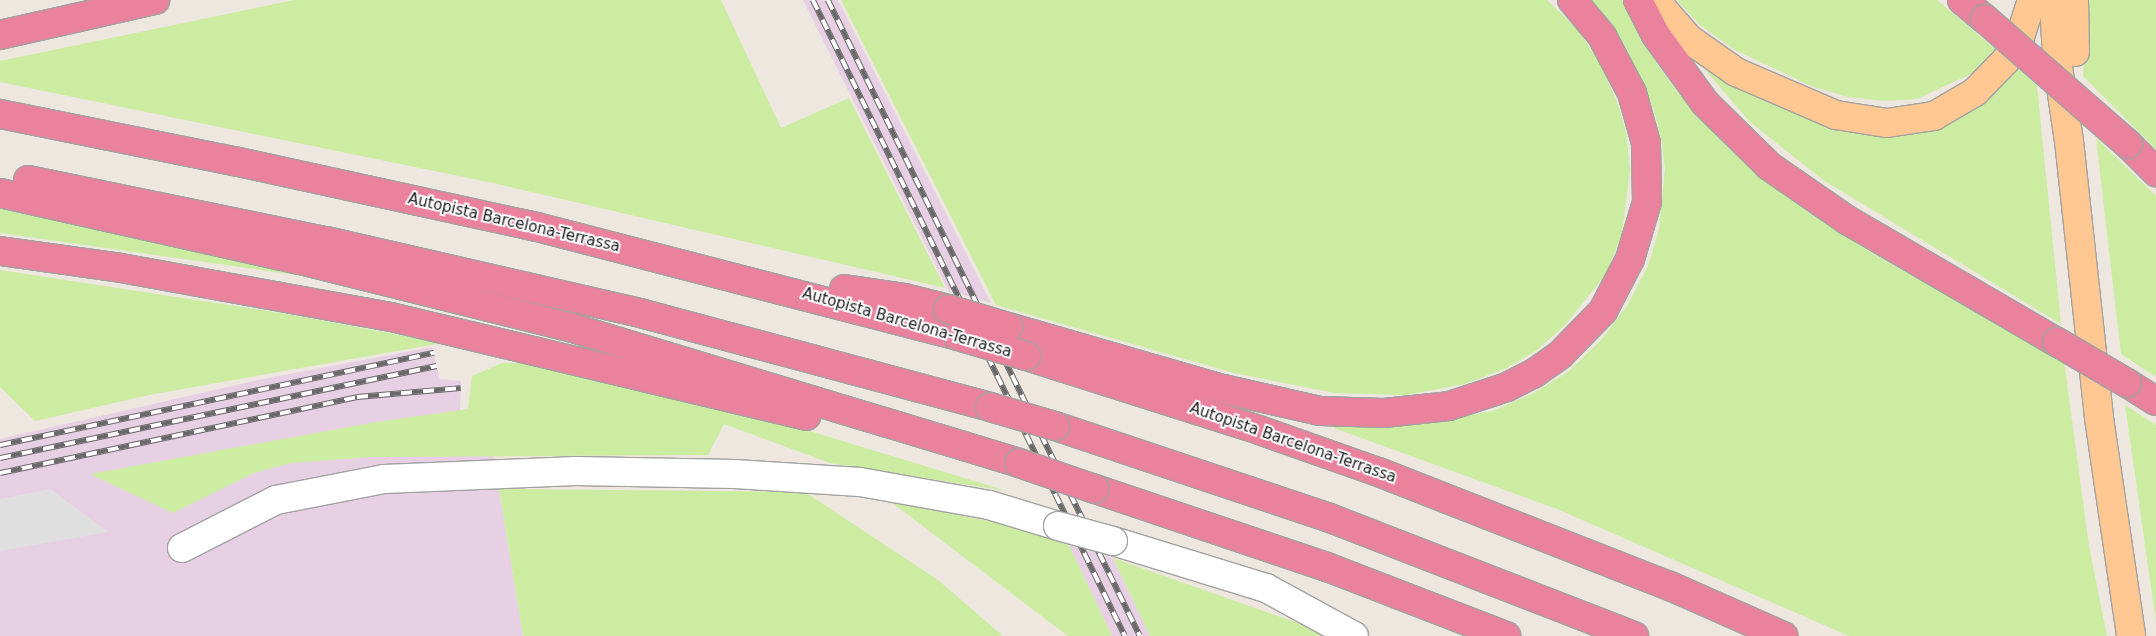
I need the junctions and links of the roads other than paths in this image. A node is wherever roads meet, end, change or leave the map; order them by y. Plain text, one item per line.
1 (155, 0) edge
2 (1572, 0) edge
3 (1638, 0) edge
4 (1655, 0) edge
5 (1962, 0) edge
6 (2032, 0) edge
7 (2054, 0) edge
8 (2075, 0) edge
9 (0, 35) edge
10 (0, 114) edge
11 (2070, 141) junction
12 (2156, 172) edge
13 (0, 175) edge
14 (0, 193) edge
15 (0, 251) edge
16 (689, 264) junction
17 (2156, 401) edge
18 (1021, 470) junction
19 (182, 548) dead end
20 (1345, 634) edge
21 (1506, 636) edge
22 (1634, 636) edge
23 (1783, 636) edge
24 (2131, 636) edge

1 - 9 highway
2 - 16 highway, bridge
3 - 17 highway, bridge
4 - 6 main road
5 - 12 highway, bridge
7 - 11 main road
8 - 11 main road
10 - 16 highway, Autopista Barcelona-Terrassa
11 - 24 main road
13 - 22 highway, bridge
14 - 18 highway
15 - 18 highway
16 - 23 highway, Autopista Barcelona-Terrassa, bridge
18 - 21 highway, bridge
19 - 20 street, bridge

